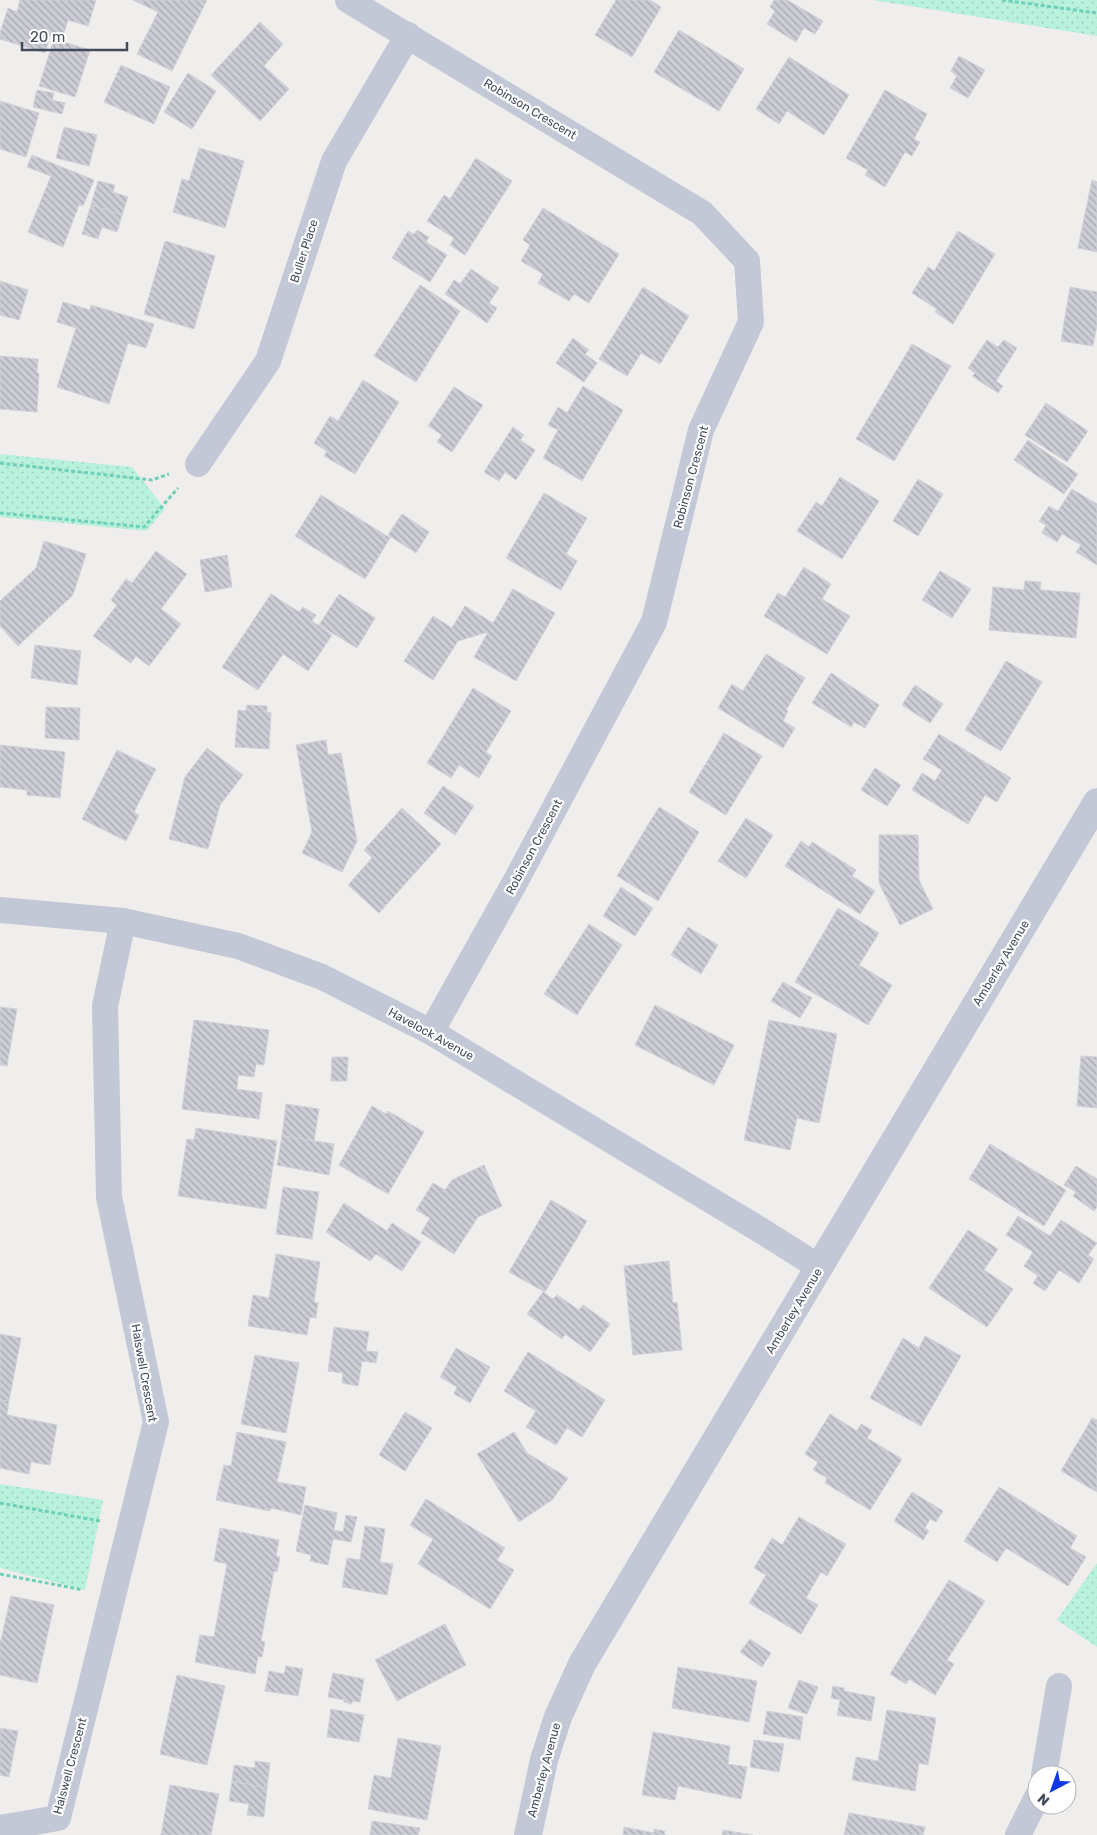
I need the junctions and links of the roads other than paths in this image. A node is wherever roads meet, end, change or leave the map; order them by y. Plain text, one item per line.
1 (348, 0) edge
2 (408, 35) junction
3 (198, 464) road end
4 (1097, 802) edge
5 (0, 910) edge
6 (122, 921) junction
7 (431, 1032) junction
8 (820, 1267) junction
9 (1059, 1686) dead end
10 (1046, 1765) edge
11 (1028, 1815) edge
12 (0, 1828) edge
13 (528, 1835) edge
14 (1018, 1835) edge

1 - 2 street, Robinson Crescent
2 - 3 street, Buller Place
2 - 7 street, Robinson Crescent
4 - 8 street, Amberley Avenue
5 - 6 street, Havelock Avenue
6 - 7 street, Havelock Avenue
6 - 12 street, Halswell Crescent
7 - 8 street, Havelock Avenue
8 - 13 street, Amberley Avenue
9 - 10 street
11 - 14 street

